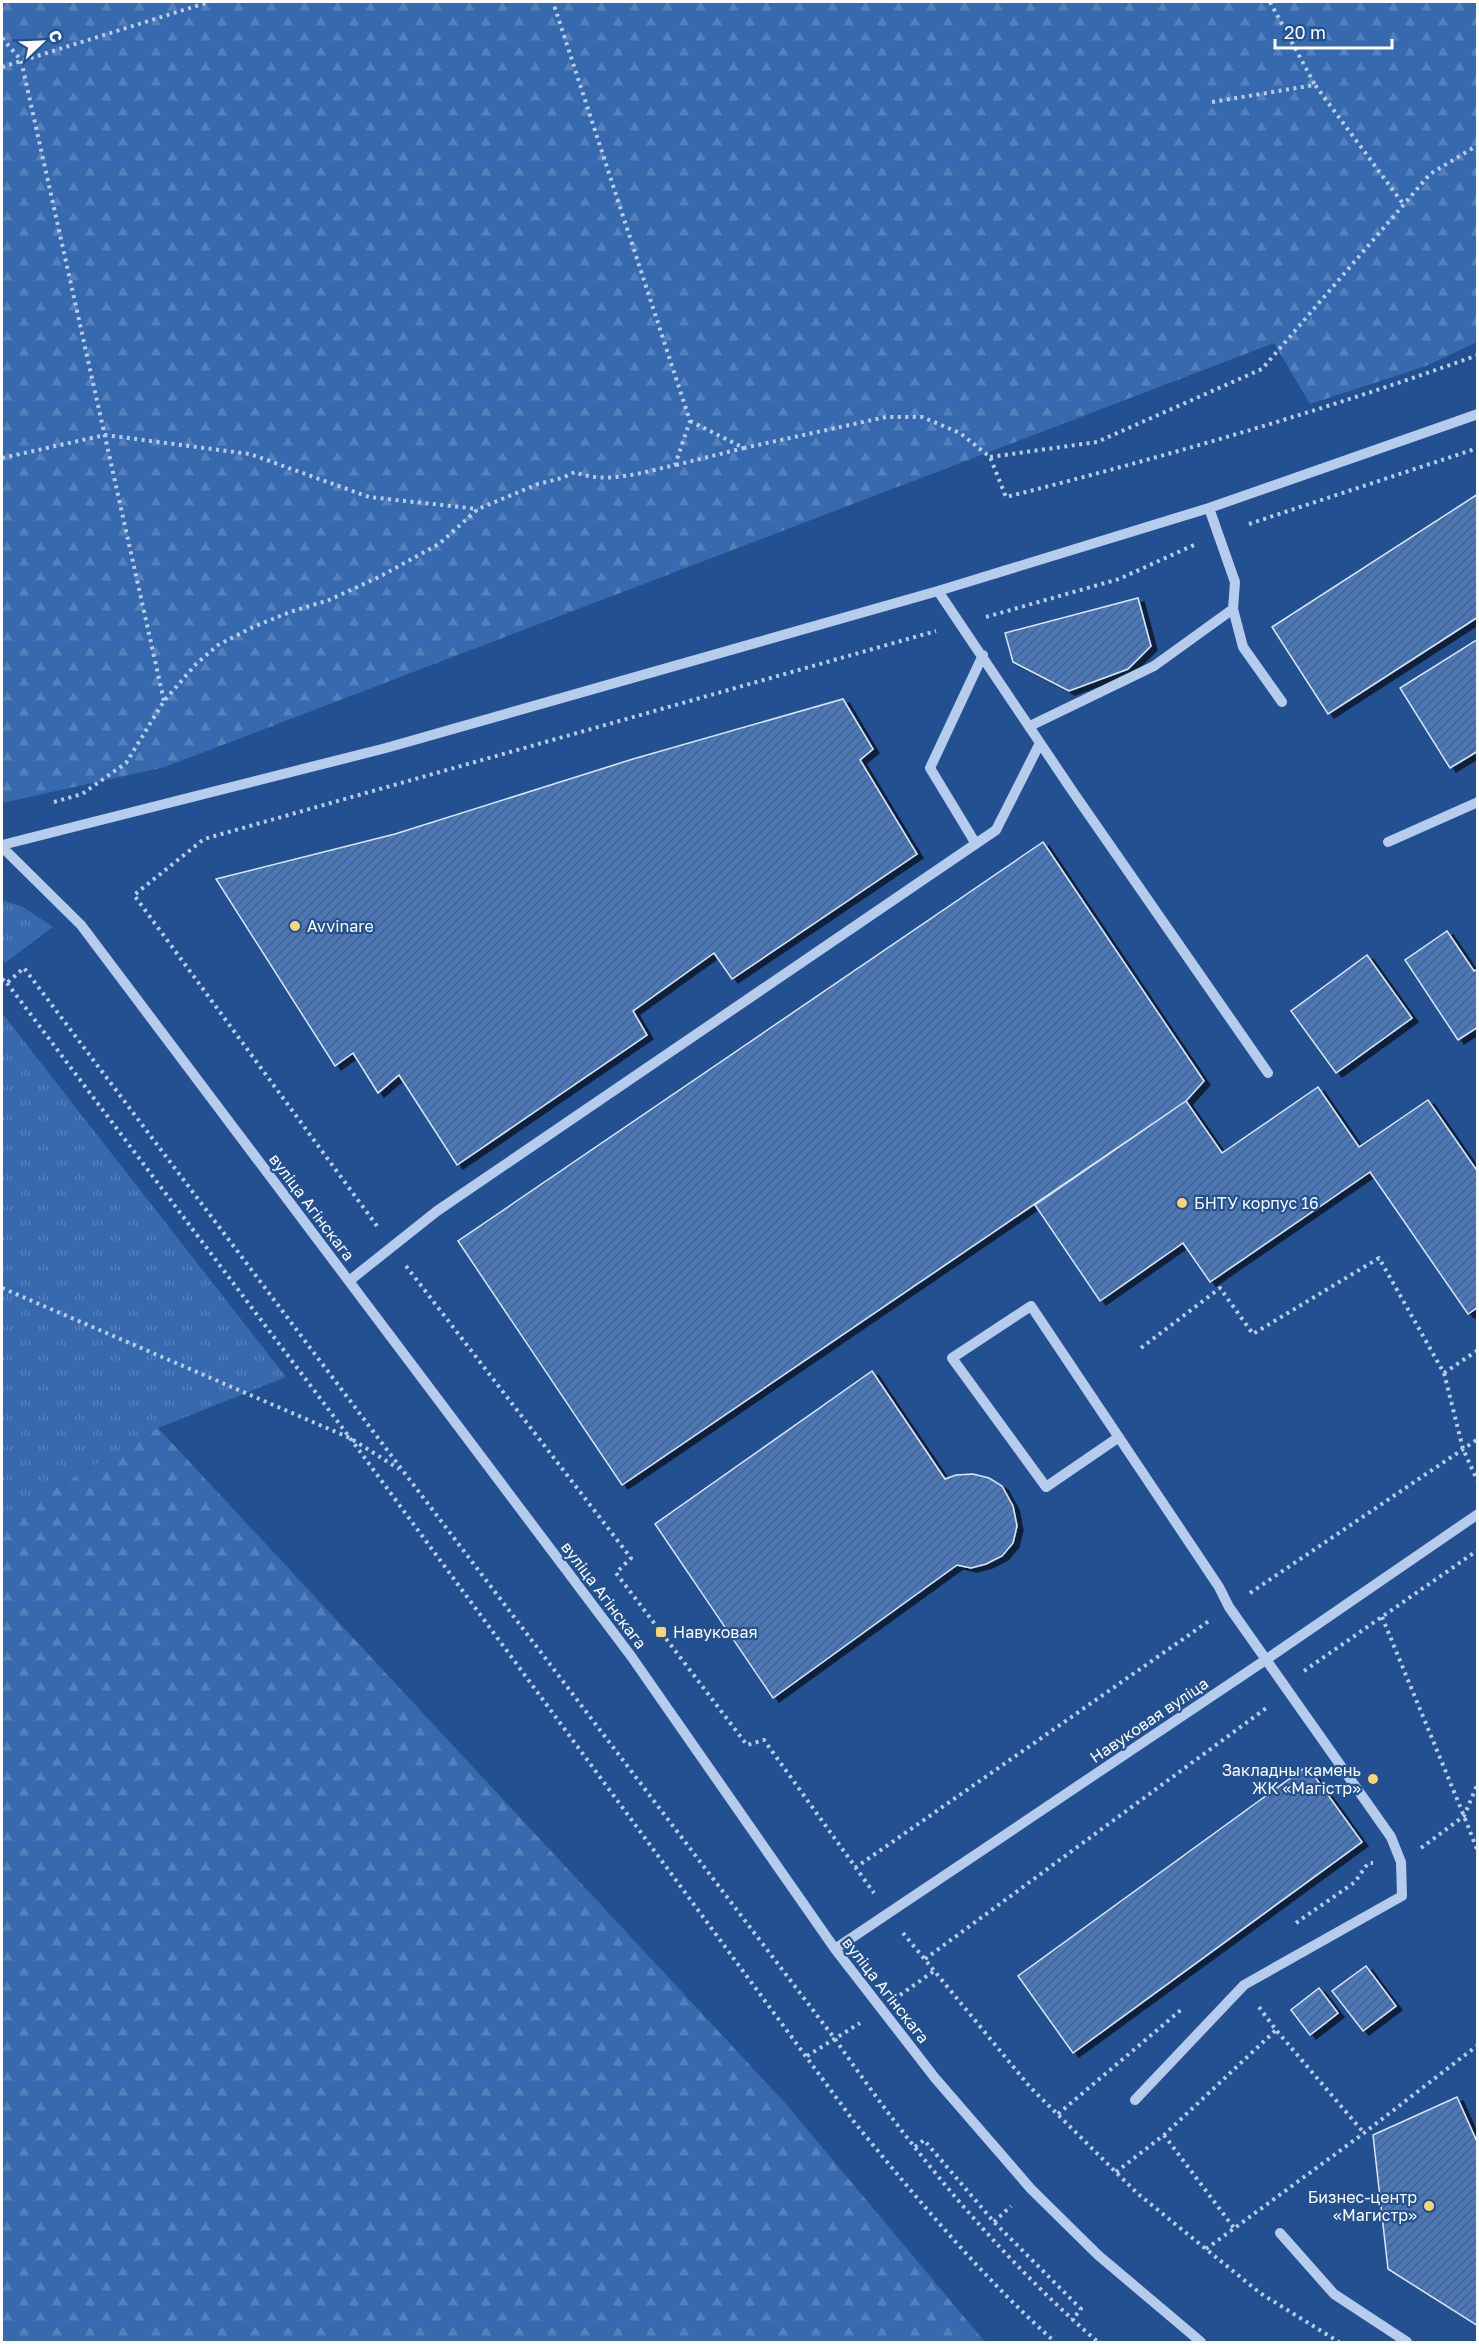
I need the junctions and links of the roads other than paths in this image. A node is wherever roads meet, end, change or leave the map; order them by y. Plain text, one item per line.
1 (1478, 414) edge
2 (1209, 508) junction
3 (938, 591) junction
4 (1233, 609) junction
5 (982, 655) junction
6 (1282, 702) dead end
7 (1030, 726) junction
8 (1040, 743) junction
9 (1478, 802) edge
10 (1388, 842) dead end
11 (976, 844) junction
12 (2, 846) edge
13 (1268, 1072) dead end
14 (349, 1281) junction
15 (1119, 1437) junction
16 (1478, 1514) edge
17 (1267, 1659) junction
18 (834, 1949) junction
19 (1134, 2100) dead end
20 (1280, 2233) dead end
21 (1201, 2343) edge
22 (1407, 2343) edge

1 - 2 street
2 - 3 street
2 - 4 street
3 - 5 street
3 - 12 street
4 - 6 street
4 - 7 street
5 - 7 street
5 - 11 street
7 - 8 street
8 - 11 street
8 - 13 street
9 - 10 street
11 - 14 street
12 - 14 street, вуліца Агінскага
14 - 18 street, вуліца Агінскага
15 - 15 street
15 - 17 street
16 - 17 street, Навуковая вуліца
17 - 18 street, Навуковая вуліца
17 - 19 street
18 - 21 street, вуліца Агінскага
20 - 22 street

